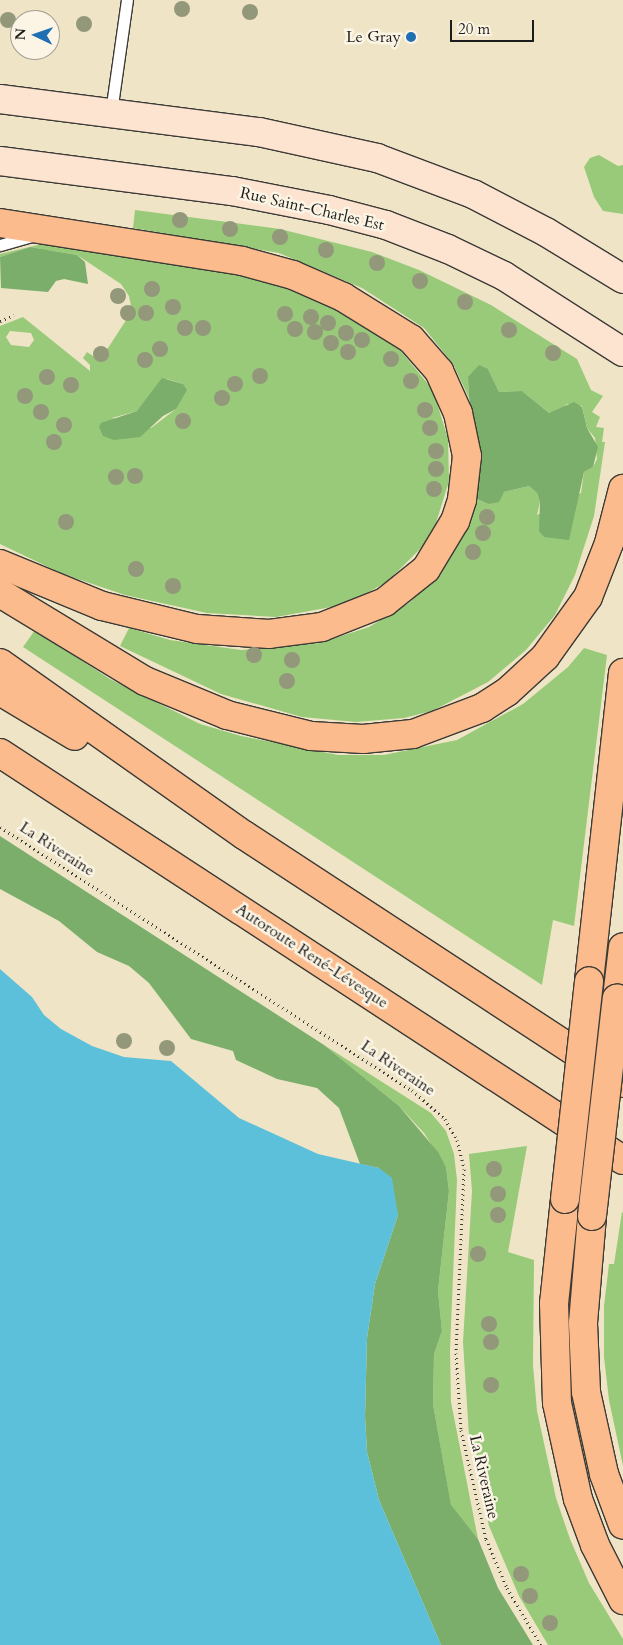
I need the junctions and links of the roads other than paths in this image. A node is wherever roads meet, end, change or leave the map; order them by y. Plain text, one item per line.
1 (127, 0) edge
2 (0, 99) edge
3 (111, 112) junction
4 (0, 162) edge
5 (0, 223) edge
6 (45, 231) junction
7 (0, 245) edge
8 (623, 279) edge
9 (623, 352) edge
10 (623, 490) edge
11 (0, 564) edge
12 (0, 592) edge
13 (0, 663) edge
14 (623, 674) edge
15 (0, 692) edge
16 (0, 753) edge
17 (244, 836) junction
18 (623, 947) edge
19 (623, 1083) edge
20 (623, 1160) edge
21 (623, 1525) edge
22 (623, 1600) edge

1 - 3 lane
2 - 3 street
3 - 8 street
4 - 9 street, Rue Saint-Charles Est
5 - 6 highway
6 - 7 lane
6 - 11 highway
10 - 12 highway
13 - 17 highway
14 - 22 highway, bridge
15 - 17 highway
16 - 20 highway, Autoroute René-Lévesque
17 - 19 highway
18 - 21 highway, bridge

